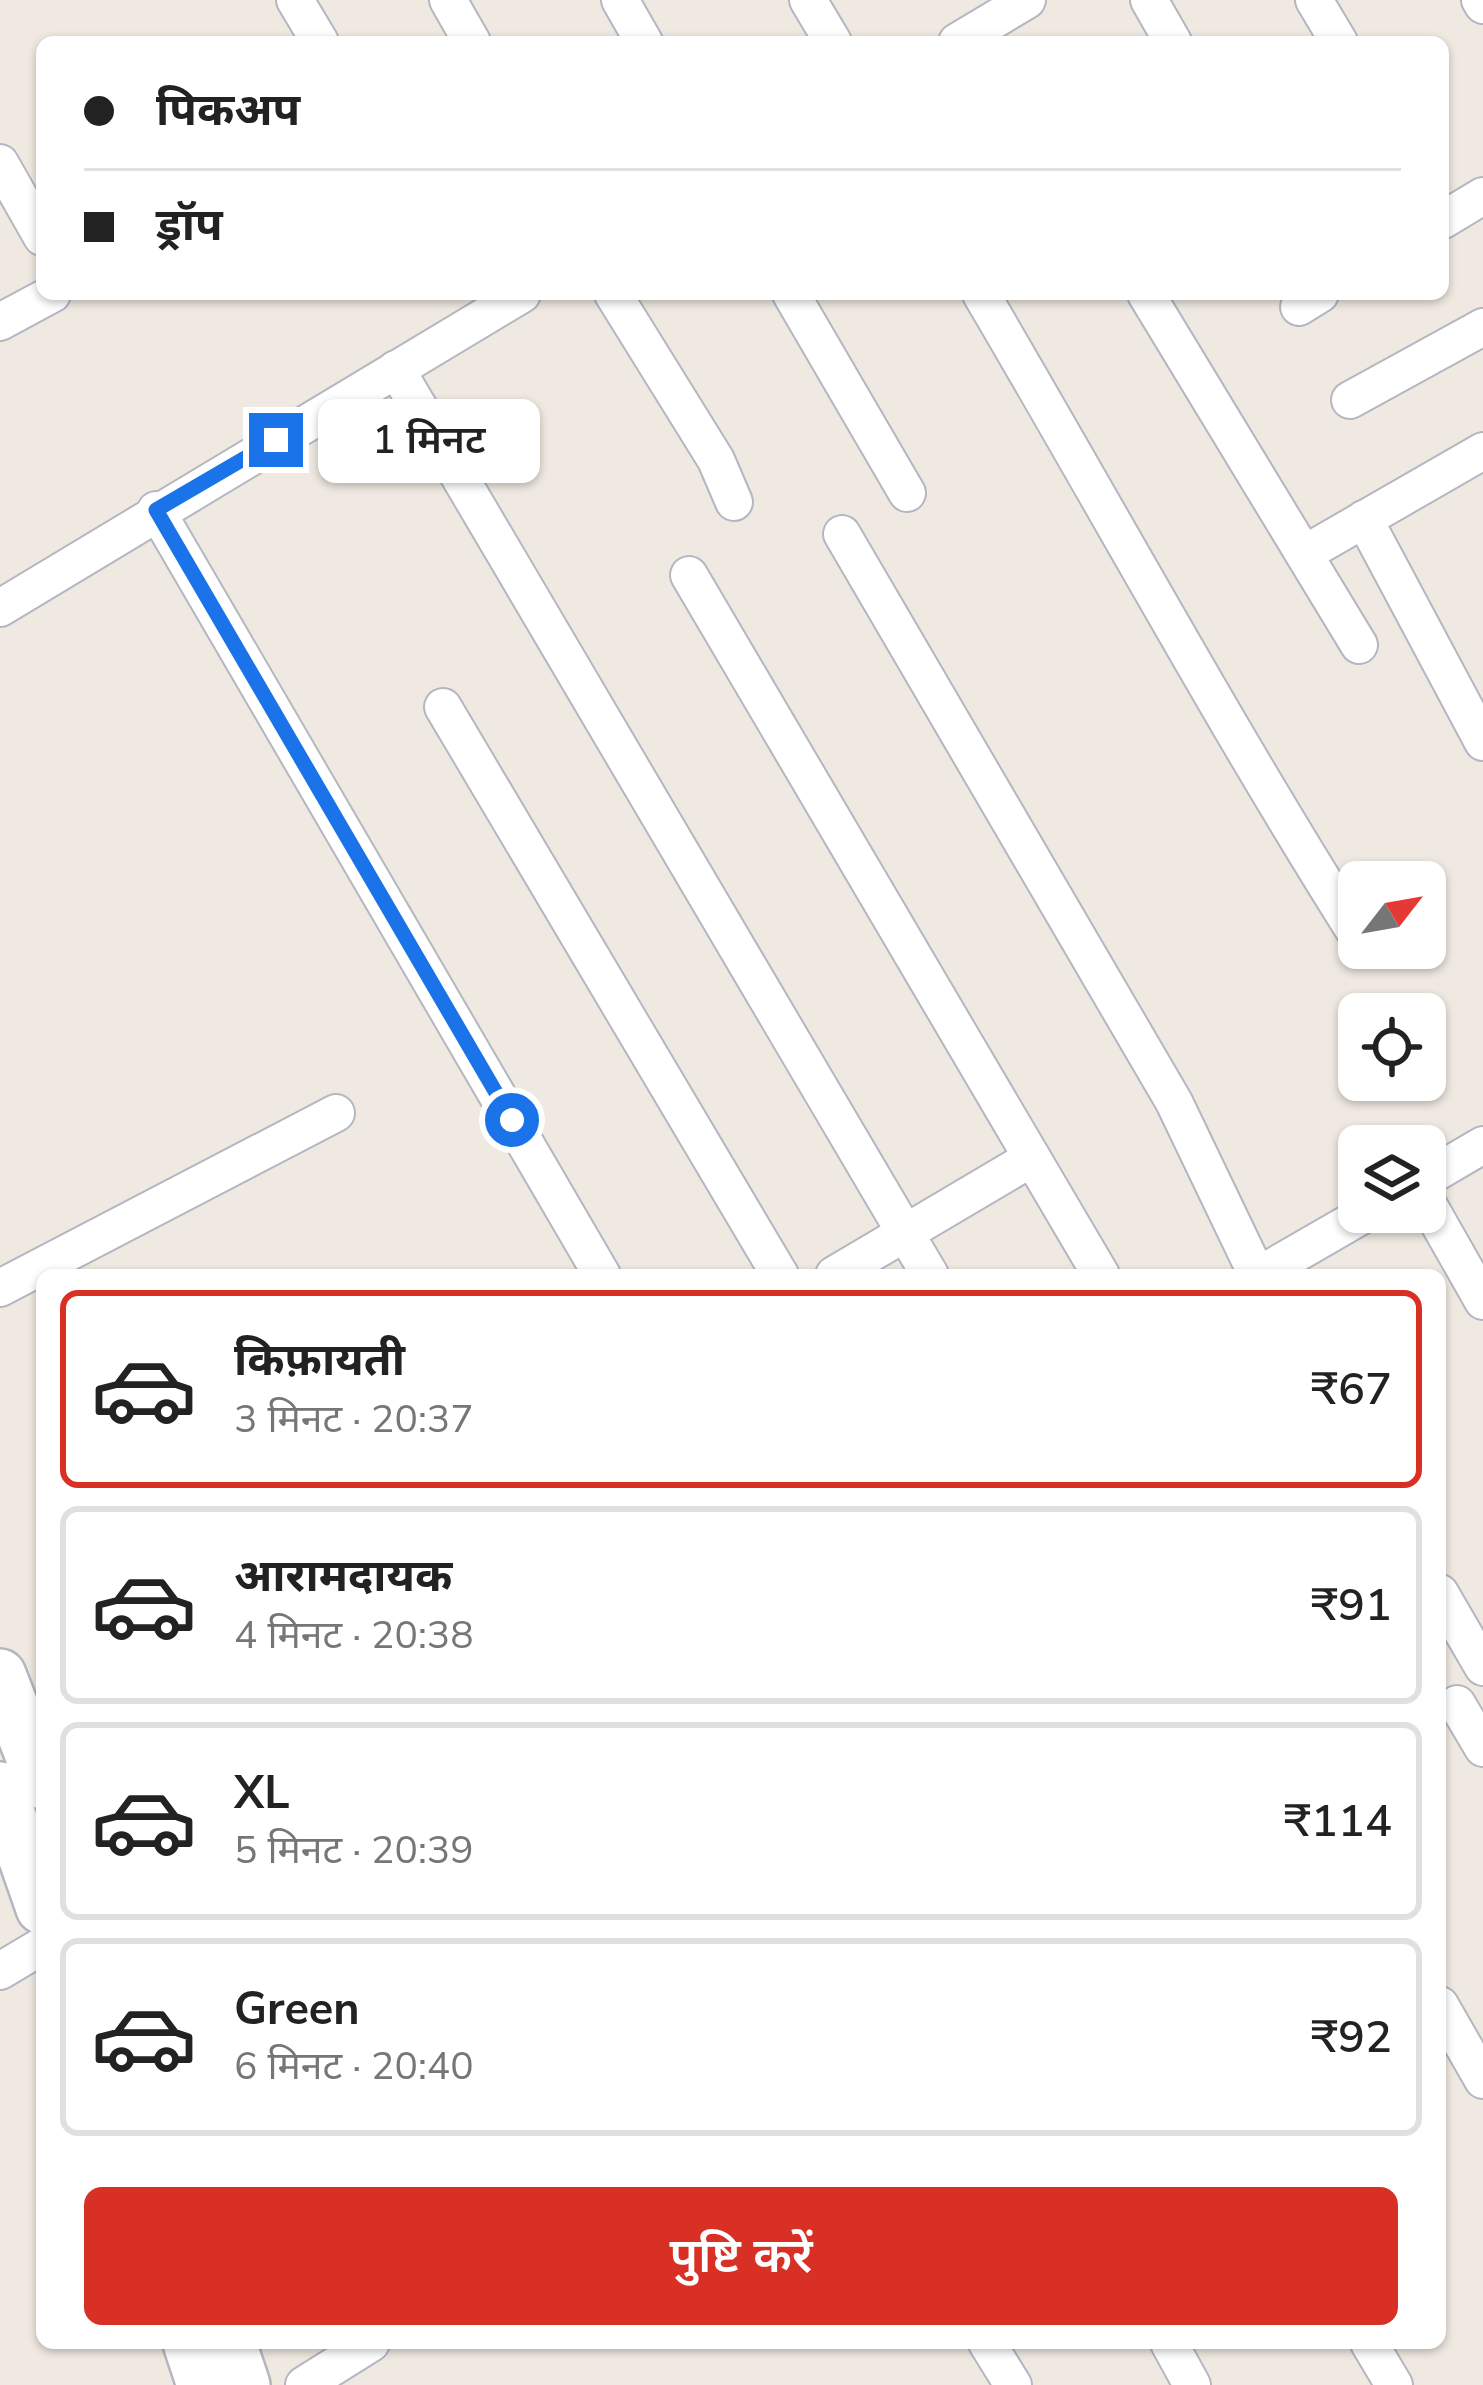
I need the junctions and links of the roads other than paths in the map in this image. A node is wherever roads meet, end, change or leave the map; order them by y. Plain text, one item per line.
1 (295, 0) edge
2 (448, 0) edge
3 (620, 0) edge
4 (808, 0) edge
5 (1027, 0) edge
6 (1149, 0) edge
7 (1314, 0) edge
8 (316, 36) edge
9 (469, 36) edge
10 (641, 36) edge
11 (829, 36) edge
12 (979, 36) edge
13 (1170, 36) edge
14 (1335, 36) edge
15 (0, 163) edge
16 (1483, 196) edge
17 (1449, 216) edge
18 (36, 226) edge
19 (41, 300) edge
20 (617, 300) edge
21 (794, 300) edge
22 (985, 300) edge
23 (1150, 300) edge
24 (476, 306) edge
25 (0, 322) edge
26 (1483, 327) edge
27 (396, 369) junction
28 (1350, 400) dead end
29 (1483, 451) edge
30 (907, 493) dead end
31 (734, 502) dead end
32 (156, 510) junction
33 (1364, 519) junction
34 (842, 535) dead end
35 (1304, 554) junction
36 (689, 575) dead end
37 (0, 608) edge
38 (1359, 645) dead end
39 (443, 707) dead end
40 (1483, 742) edge
41 (1338, 905) edge
42 (336, 1112) dead end
43 (1483, 1145) edge
44 (1032, 1158) junction
45 (1446, 1167) edge
46 (1338, 1229) edge
47 (906, 1233) junction
48 (1444, 1233) edge
49 (36, 1269) edge
50 (36, 1269) edge
51 (599, 1269) edge
52 (776, 1269) edge
53 (844, 1269) edge
54 (927, 1269) edge
55 (1097, 1269) edge
56 (1255, 1269) edge
57 (1268, 1269) edge
58 (0, 1288) edge
59 (1483, 1301) edge
60 (1446, 1603) edge
61 (1483, 1667) edge
62 (0, 1675) edge
63 (1460, 1702) edge
64 (1483, 1748) edge
65 (36, 1749) edge
66 (0, 1788) edge
67 (36, 1890) edge
68 (36, 1950) edge
69 (0, 1971) edge
70 (1446, 2015) edge
71 (1483, 2080) edge
72 (191, 2349) edge
73 (232, 2349) edge
74 (361, 2349) edge
75 (991, 2349) edge
76 (1172, 2349) edge
77 (1373, 2349) edge
78 (203, 2385) edge
79 (244, 2385) edge
80 (304, 2385) edge
81 (1013, 2385) edge
82 (1192, 2385) edge
83 (1394, 2385) edge

1 - 8 street
2 - 9 street
3 - 10 street
4 - 11 street
5 - 12 street
6 - 13 street
7 - 14 street
15 - 18 street
16 - 17 street
19 - 25 street
20 - 31 street
21 - 30 street
22 - 41 street
23 - 35 street
24 - 27 street
26 - 28 street
27 - 32 street
27 - 47 street
29 - 33 street
32 - 37 street
32 - 51 street
33 - 35 street
33 - 40 street
34 - 56 street
35 - 38 street
36 - 44 street
39 - 52 street
42 - 49 street
43 - 45 street
44 - 47 street
44 - 55 street
46 - 57 street
47 - 53 street
47 - 54 street
48 - 59 street
50 - 58 street
60 - 61 street
62 - 65 main road
63 - 64 street
66 - 67 main road
68 - 69 street
70 - 71 street
72 - 78 main road
73 - 79 main road
74 - 80 street
75 - 81 street
76 - 82 street
77 - 83 street

